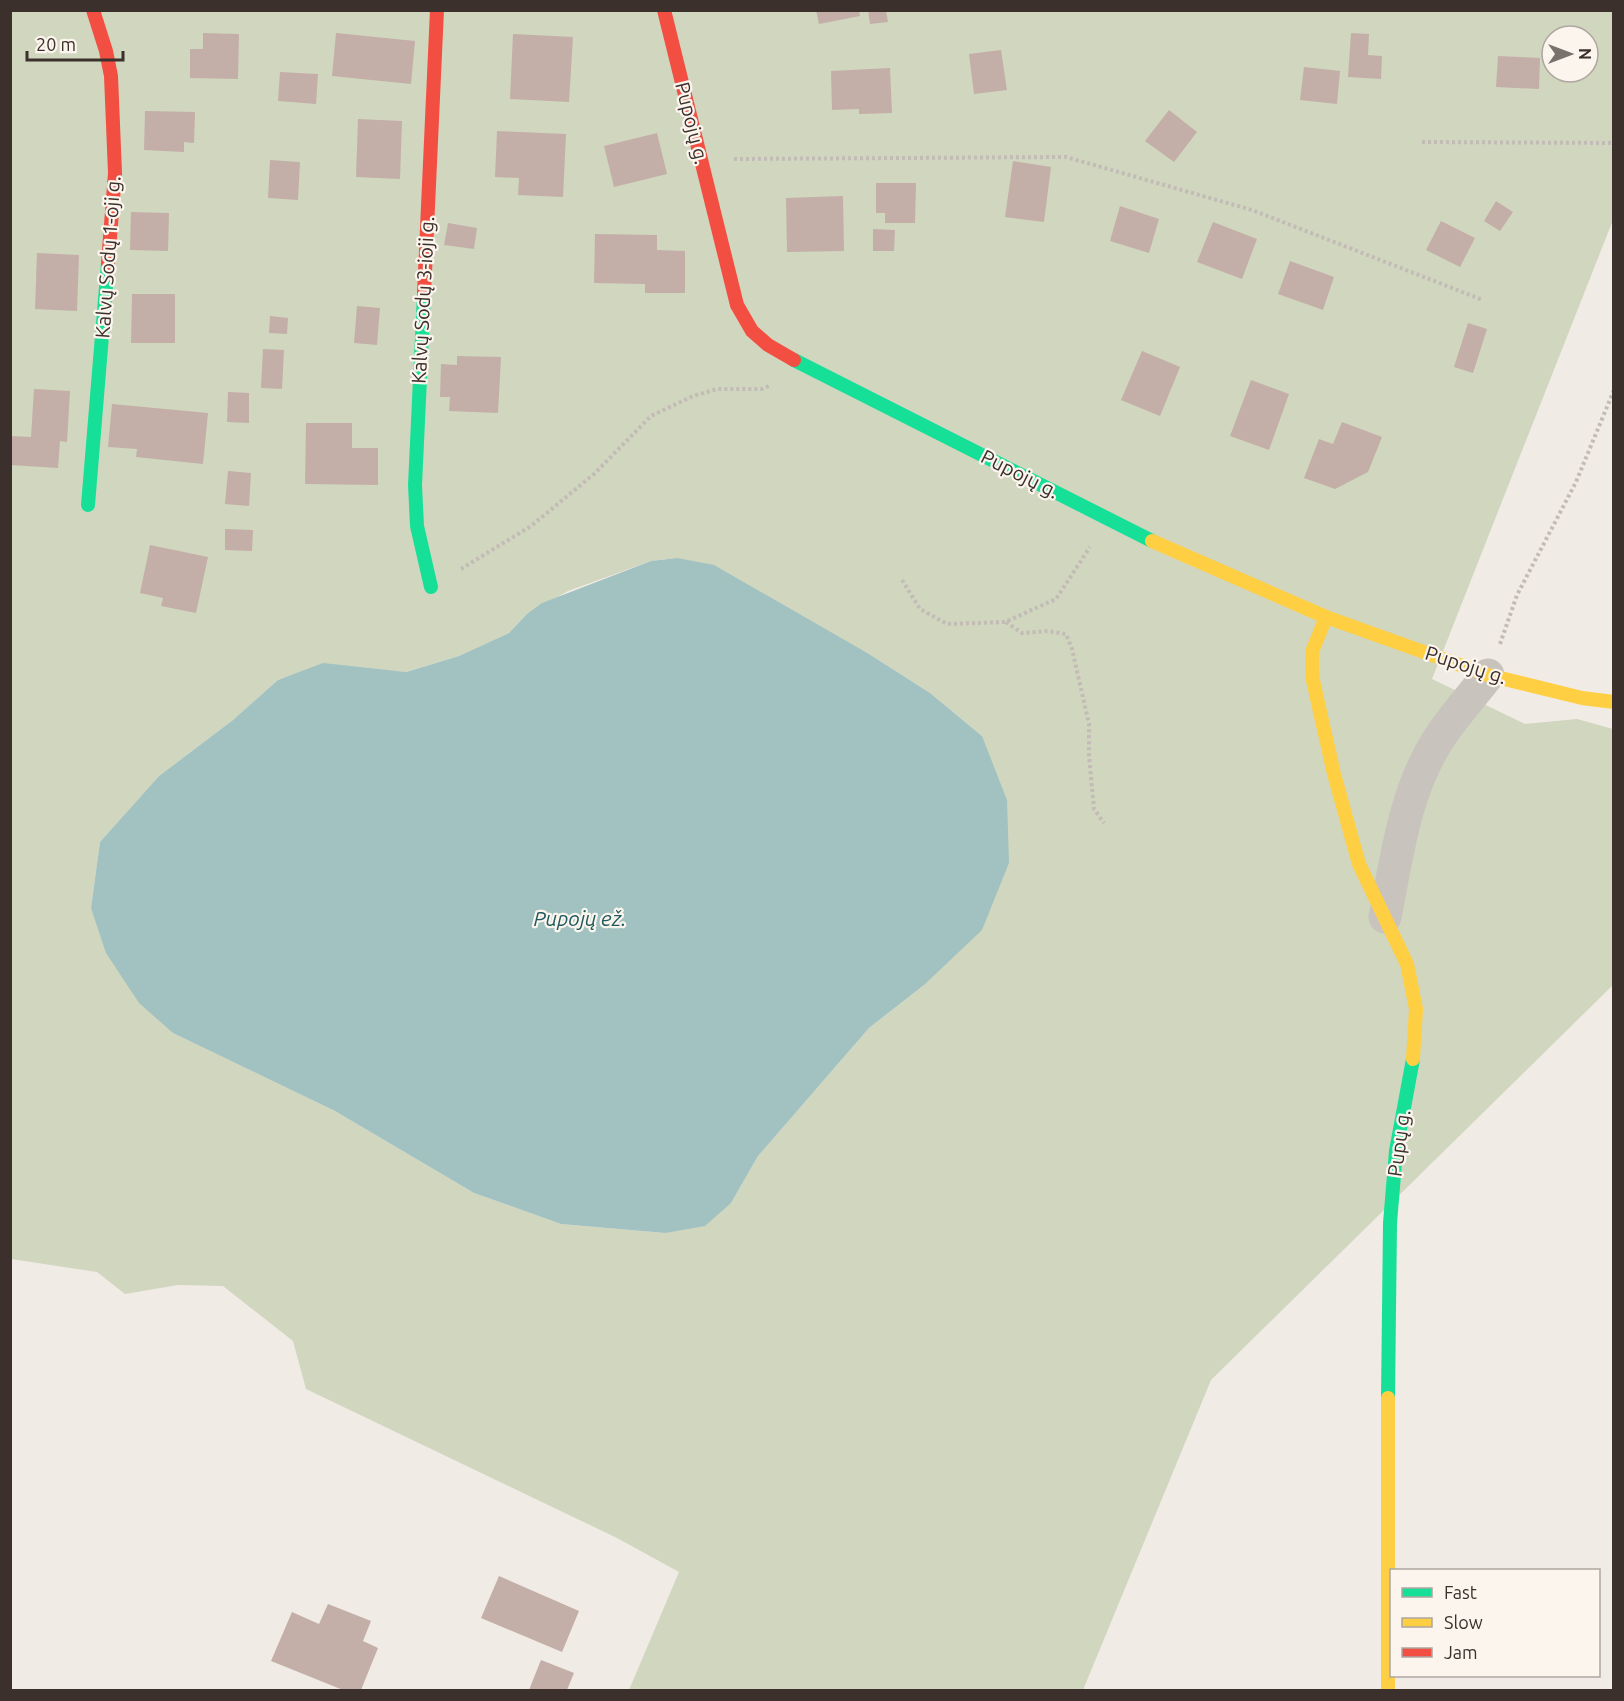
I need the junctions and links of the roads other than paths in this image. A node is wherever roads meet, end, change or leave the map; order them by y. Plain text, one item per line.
1 (93, 10) edge
2 (437, 10) edge
3 (664, 10) edge
4 (88, 506) dead end
5 (431, 587) road end
6 (1326, 617) junction
7 (1488, 675) junction
8 (1614, 702) edge
9 (1385, 916) junction
10 (1388, 1690) edge

1 - 4 street, Kalvų Sodų 1-oji g.
2 - 5 street, Kalvų Sodų 3-ioji g.
3 - 6 street, Pupojų g.
6 - 7 street, Pupojų g.
6 - 9 street, Pupų g.
7 - 8 street, Pupojų g.
7 - 9 street
9 - 10 street, Pupų g.

